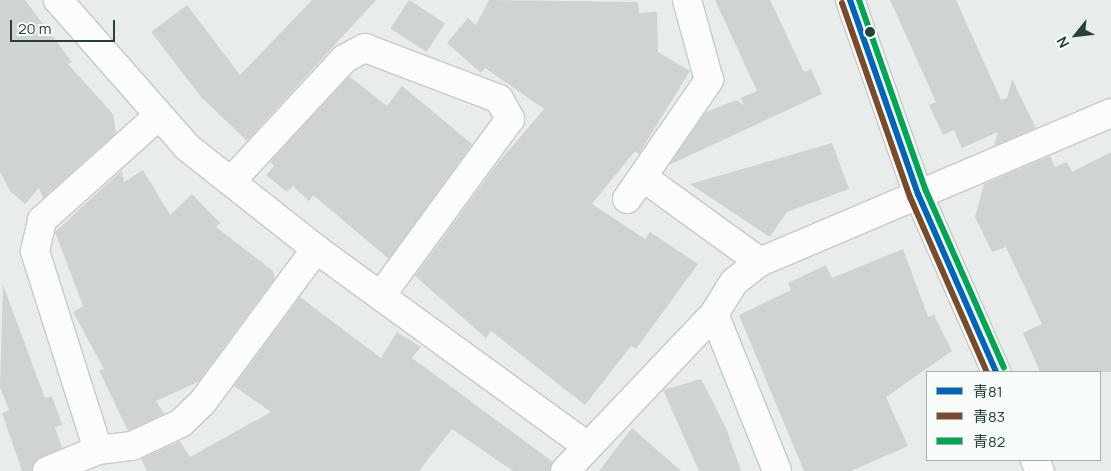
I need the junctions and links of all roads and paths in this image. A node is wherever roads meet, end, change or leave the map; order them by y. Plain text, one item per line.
1 (58, 0) edge
2 (687, 0) edge
3 (850, 0) edge
4 (1111, 112) edge
5 (157, 117) junction
6 (644, 178) junction
7 (232, 179) junction
8 (918, 194) junction
9 (627, 199) dead end
10 (316, 249) junction
11 (760, 262) junction
12 (382, 294) junction
13 (714, 314) junction
14 (996, 371) edge
15 (586, 445) junction
16 (98, 450) junction
17 (47, 471) edge
18 (565, 471) edge
19 (777, 471) edge

1 - 5 street
2 - 6 street
3 - 8 street
4 - 8 street
5 - 7 street
5 - 16 street
6 - 9 street
6 - 11 street
7 - 10 street
7 - 12 street
8 - 11 street
8 - 14 street
10 - 12 street
10 - 16 street
11 - 13 street
12 - 15 street
13 - 15 street
13 - 19 street
15 - 18 street
16 - 17 street

